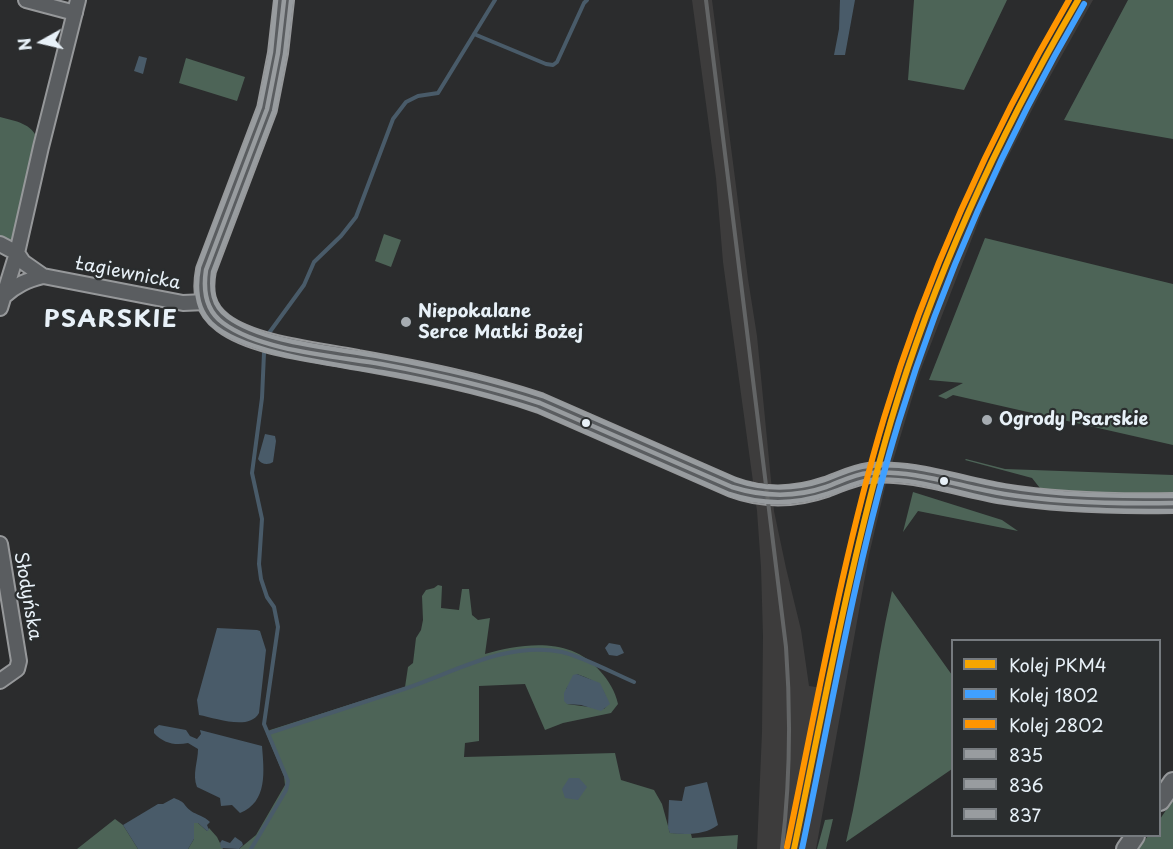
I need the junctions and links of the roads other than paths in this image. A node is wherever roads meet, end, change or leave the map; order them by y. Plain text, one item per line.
1 (26, 0) edge
2 (284, 0) edge
3 (77, 6) edge
4 (0, 244) edge
5 (17, 253) junction
6 (43, 276) junction
7 (2, 302) edge
8 (206, 302) junction
9 (1173, 503) edge
10 (0, 544) edge
11 (0, 681) edge
12 (1173, 782) edge
13 (1161, 800) edge

1 - 3 street
2 - 8 street
3 - 5 street
4 - 5 street, Łagiewnicka
5 - 6 street, Łagiewnicka
5 - 7 street
6 - 7 street
6 - 8 street, Łagiewnicka
8 - 9 street
10 - 11 street, Słodyńska
12 - 13 street

